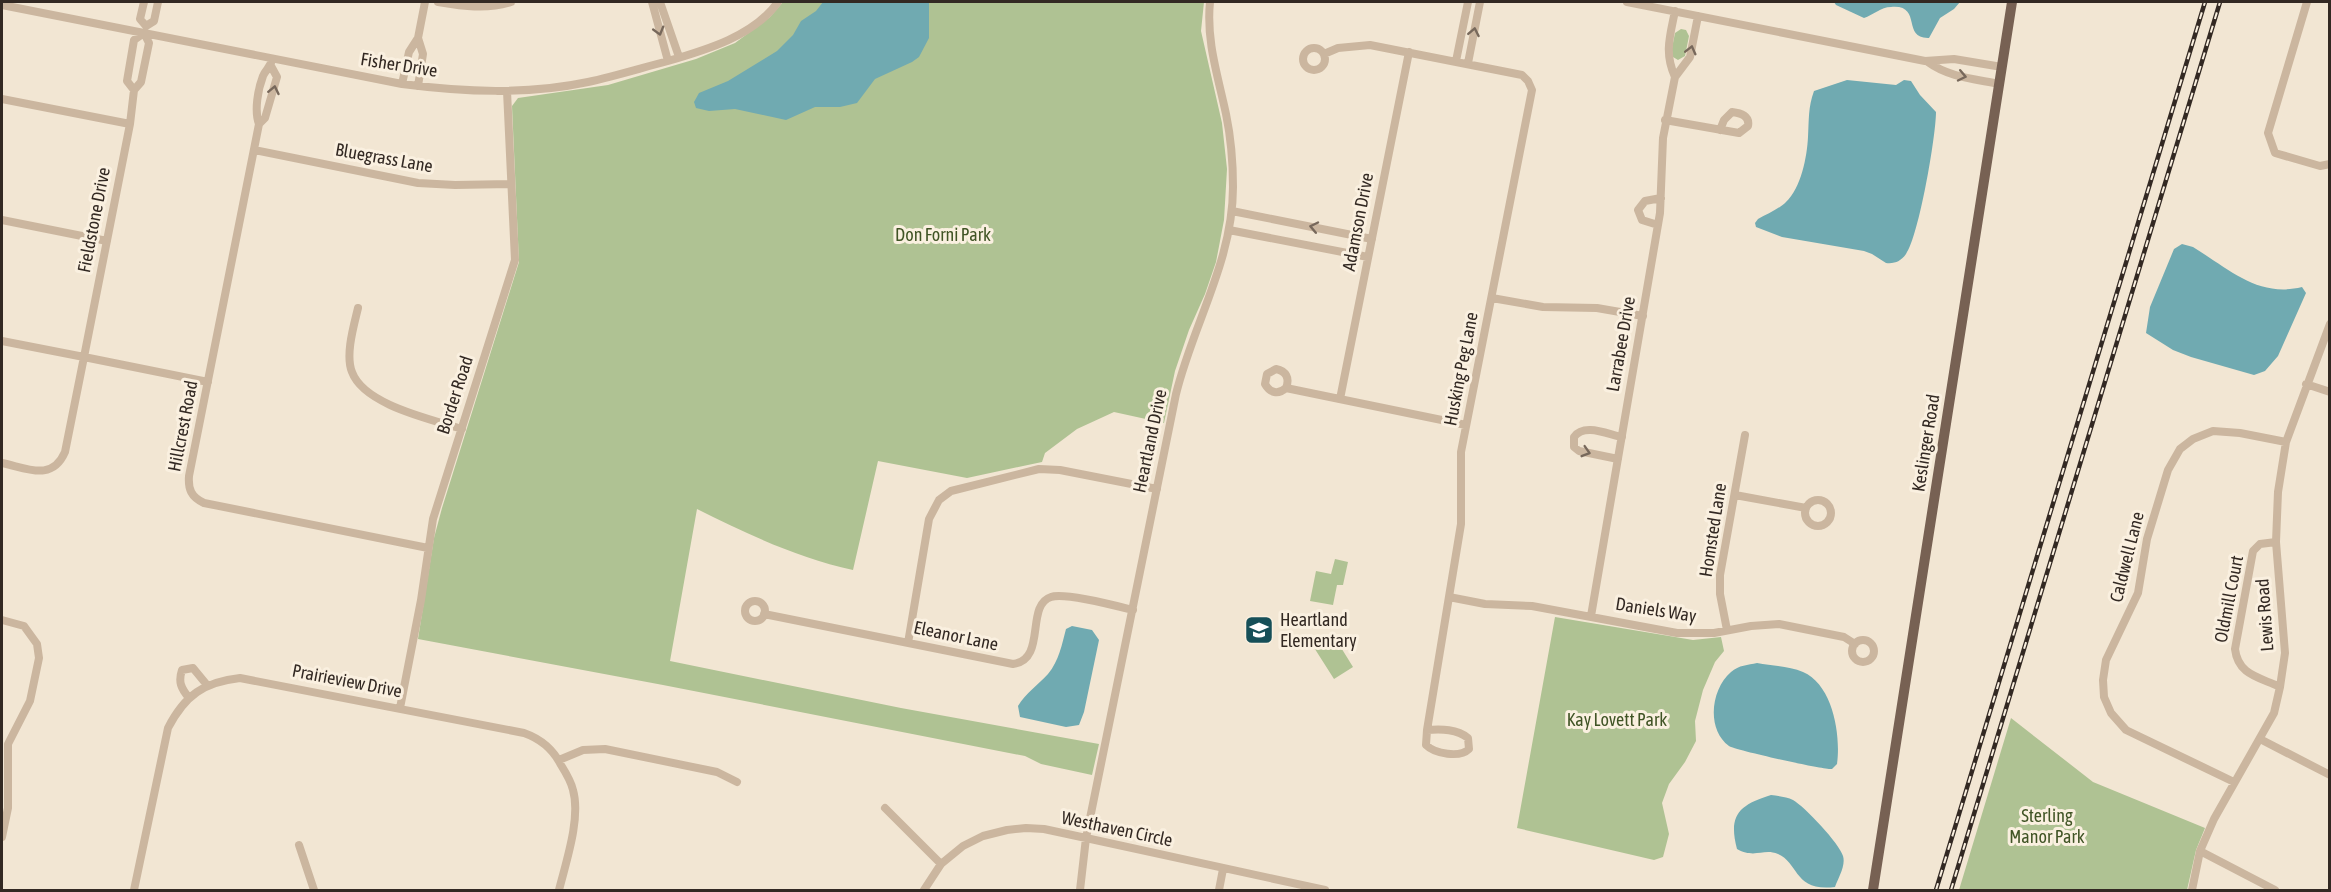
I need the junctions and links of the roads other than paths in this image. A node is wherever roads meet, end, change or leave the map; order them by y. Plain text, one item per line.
1 (144, 2) edge
2 (158, 2) edge
3 (425, 2) edge
4 (438, 2) edge
5 (511, 2) edge
6 (652, 2) edge
7 (660, 2) edge
8 (778, 2) edge
9 (1210, 2) edge
10 (1468, 2) edge
11 (1480, 2) edge
12 (1628, 2) edge
13 (2012, 2) edge
14 (2307, 2) edge
15 (2, 6) edge
16 (1675, 11) junction
17 (1698, 16) junction
18 (145, 29) junction
19 (418, 38) junction
20 (1409, 52) junction
21 (1324, 54) dead end
22 (680, 57) junction
23 (668, 61) junction
24 (1456, 61) junction
25 (1926, 62) junction
26 (271, 63) junction
27 (1468, 63) junction
28 (2002, 67) junction
29 (1674, 77) junction
30 (402, 84) junction
31 (1999, 84) junction
32 (418, 86) junction
33 (134, 90) junction
34 (507, 90) junction
35 (2, 99) edge
36 (1665, 120) junction
37 (130, 124) junction
38 (259, 124) junction
39 (1720, 130) dead end
40 (254, 150) junction
41 (2330, 164) edge
42 (511, 184) junction
43 (1661, 198) junction
44 (1232, 210) junction
45 (2, 220) edge
46 (1658, 225) junction
47 (1229, 230) junction
48 (1372, 239) junction
49 (107, 241) junction
50 (1368, 257) junction
51 (1492, 298) junction
52 (358, 308) dead end
53 (1643, 316) junction
54 (2330, 324) edge
55 (2, 341) edge
56 (84, 357) junction
57 (208, 382) junction
58 (2306, 384) junction
59 (1286, 388) dead end
60 (2330, 393) edge
61 (1340, 399) junction
62 (1466, 425) junction
63 (462, 429) junction
64 (1745, 435) dead end
65 (1622, 437) junction
66 (2286, 442) junction
67 (1618, 459) junction
68 (2, 463) edge
69 (1157, 489) junction
70 (1735, 495) junction
71 (1806, 508) dead end
72 (2276, 542) junction
73 (428, 548) junction
74 (1449, 597) junction
75 (1133, 610) junction
76 (764, 614) dead end
77 (1591, 616) junction
78 (2, 620) edge
79 (1727, 630) junction
80 (908, 643) junction
81 (1855, 644) dead end
82 (207, 685) junction
83 (2280, 687) junction
84 (189, 698) junction
85 (400, 708) junction
86 (1427, 730) junction
87 (2260, 739) junction
88 (559, 760) junction
89 (2330, 775) edge
90 (737, 782) dead end
91 (2234, 782) junction
92 (885, 808) dead end
93 (2, 837) edge
94 (1086, 838) junction
95 (299, 845) dead end
96 (2200, 851) junction
97 (941, 864) junction
98 (1223, 869) junction
99 (134, 891) edge
100 (314, 891) edge
101 (559, 891) edge
102 (924, 891) edge
103 (1080, 891) edge
104 (1219, 891) edge
105 (1324, 891) edge
106 (1873, 891) edge
107 (2192, 891) edge
108 (2275, 891) edge

1 - 18 street
2 - 18 street
3 - 19 street
4 - 5 street
6 -> 23 street
7 - 22 street
8 - 22 street, Fisher Drive
9 - 44 street, Heartland Drive
10 - 24 street
27 -> 11 street
12 - 16 street
13 - 28 main road, Keslinger Road
14 - 41 street
15 - 18 street, Fisher Drive
16 - 17 street
16 - 29 street, Larrabee Drive
17 - 25 street
29 -> 17 street, Larrabee Drive
18 - 26 street, Fisher Drive
18 - 33 street, Fieldstone Drive
18 - 33 street, Fieldstone Drive
19 - 30 street
19 - 32 street
20 - 21 street, Husking Peg Lane
20 - 24 street, Husking Peg Lane
20 - 48 street, Adamson Drive
22 - 23 street, Fisher Drive
23 - 34 street, Fisher Drive
24 - 27 street, Husking Peg Lane
25 - 28 street
25 -> 31 street
26 - 30 street, Fisher Drive
26 - 38 street, Hillcrest Road
38 -> 26 street, Hillcrest Road
27 - 51 street, Husking Peg Lane
28 - 31 main road, Keslinger Road
29 - 36 street, Larrabee Drive
30 - 32 street, Fisher Drive
31 - 106 main road, Keslinger Road
32 - 34 street, Fisher Drive
33 - 37 street, Fieldstone Drive
34 - 42 street, Border Road
35 - 37 street
36 - 39 street
36 - 43 street, Larrabee Drive
37 - 49 street, Fieldstone Drive
38 - 40 street, Hillcrest Road
40 - 42 street, Bluegrass Lane
40 - 57 street, Hillcrest Road
42 - 63 street, Border Road
43 - 46 street, Larrabee Drive
43 - 46 street
44 - 47 street, Heartland Drive
48 -> 44 street
45 - 49 street
46 - 53 street, Larrabee Drive
47 - 50 street
47 - 69 street, Heartland Drive
48 - 50 street, Adamson Drive
49 - 56 street, Fieldstone Drive
50 - 61 street, Adamson Drive
51 - 53 street
51 - 62 street, Husking Peg Lane
52 - 63 street
53 - 65 street, Larrabee Drive
54 - 58 street, Lewis Road
55 - 56 street
56 - 57 street
56 - 68 street, Fieldstone Drive
57 - 73 street, Hillcrest Road
58 - 60 street
58 - 66 street, Lewis Road
59 - 61 street
61 - 62 street
62 - 74 street, Husking Peg Lane
63 - 73 street, Border Road
64 - 70 street, Homsted Lane
65 - 67 street, Larrabee Drive
65 -> 67 street
66 - 72 street, Lewis Road
66 - 91 street, Caldwell Lane
67 - 77 street, Larrabee Drive
69 - 75 street, Heartland Drive
69 - 80 street
70 - 71 street
70 - 79 street, Homsted Lane
72 - 83 street, Lewis Road
72 - 83 street, Oldmill Court
73 - 85 street, Border Road
74 - 77 street, Daniels Way
74 - 86 street, Husking Peg Lane
75 - 80 street, Eleanor Lane
75 - 94 street, Heartland Drive
76 - 80 street, Eleanor Lane
77 - 79 street, Daniels Way
78 - 93 street
79 - 81 street, Daniels Way
82 - 84 street, Prairieview Drive
82 - 84 street
82 - 85 street, Prairieview Drive
83 - 87 street, Lewis Road
84 - 99 street, Prairieview Drive
85 - 88 street, Prairieview Drive
86 - 86 street
87 - 89 street
87 - 91 street, Lewis Road
88 - 90 street
88 - 101 street, Prairieview Drive
91 - 96 street, Lewis Road
92 - 97 street
94 - 97 street, Westhaven Circle
94 - 98 street, Westhaven Circle
94 - 103 street, Heartland Drive
95 - 100 street
96 - 107 street, Lewis Road
96 - 108 street
97 - 102 street, Westhaven Circle
98 - 104 street
98 - 105 street, Westhaven Circle

